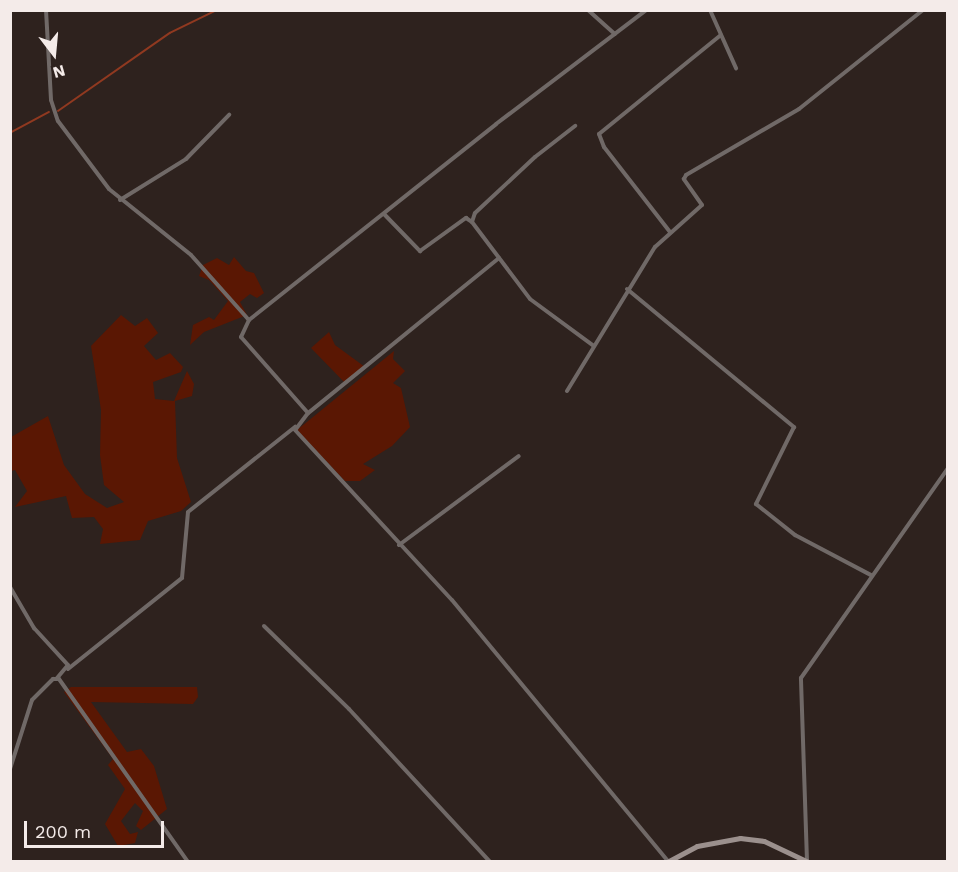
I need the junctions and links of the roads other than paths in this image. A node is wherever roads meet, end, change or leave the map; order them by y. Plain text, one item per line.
1 (46, 10) edge
2 (588, 10) edge
3 (646, 10) edge
4 (710, 10) edge
5 (923, 10) edge
6 (615, 34) junction
7 (722, 35) junction
8 (736, 68) dead end
9 (229, 115) dead end
10 (575, 126) dead end
11 (120, 200) junction
12 (384, 214) junction
13 (472, 222) junction
14 (670, 232) junction
15 (499, 258) junction
16 (627, 289) junction
17 (249, 320) junction
18 (594, 346) junction
19 (567, 391) dead end
20 (308, 413) junction
21 (295, 427) junction
22 (519, 456) dead end
23 (948, 468) edge
24 (399, 545) junction
25 (871, 575) junction
26 (10, 587) edge
27 (264, 626) dead end
28 (68, 669) junction
29 (56, 678) junction
30 (10, 769) edge
31 (188, 861) edge
32 (490, 861) edge
33 (667, 861) edge
34 (808, 861) edge

1 - 11 street
2 - 6 street
3 - 6 street
4 - 7 street
5 - 14 street
6 - 12 street
7 - 8 street
7 - 14 street
9 - 11 street
10 - 13 street
11 - 17 street
12 - 13 street
12 - 17 street
13 - 15 street
14 - 16 street
15 - 18 street
15 - 20 street
16 - 18 street
16 - 25 street
17 - 20 street
18 - 19 street
20 - 21 street
21 - 24 street
21 - 28 street
22 - 24 street
23 - 25 street
24 - 33 street
25 - 34 street
26 - 28 street
27 - 32 street
28 - 29 street
29 - 30 street
29 - 31 street
33 - 34 street

